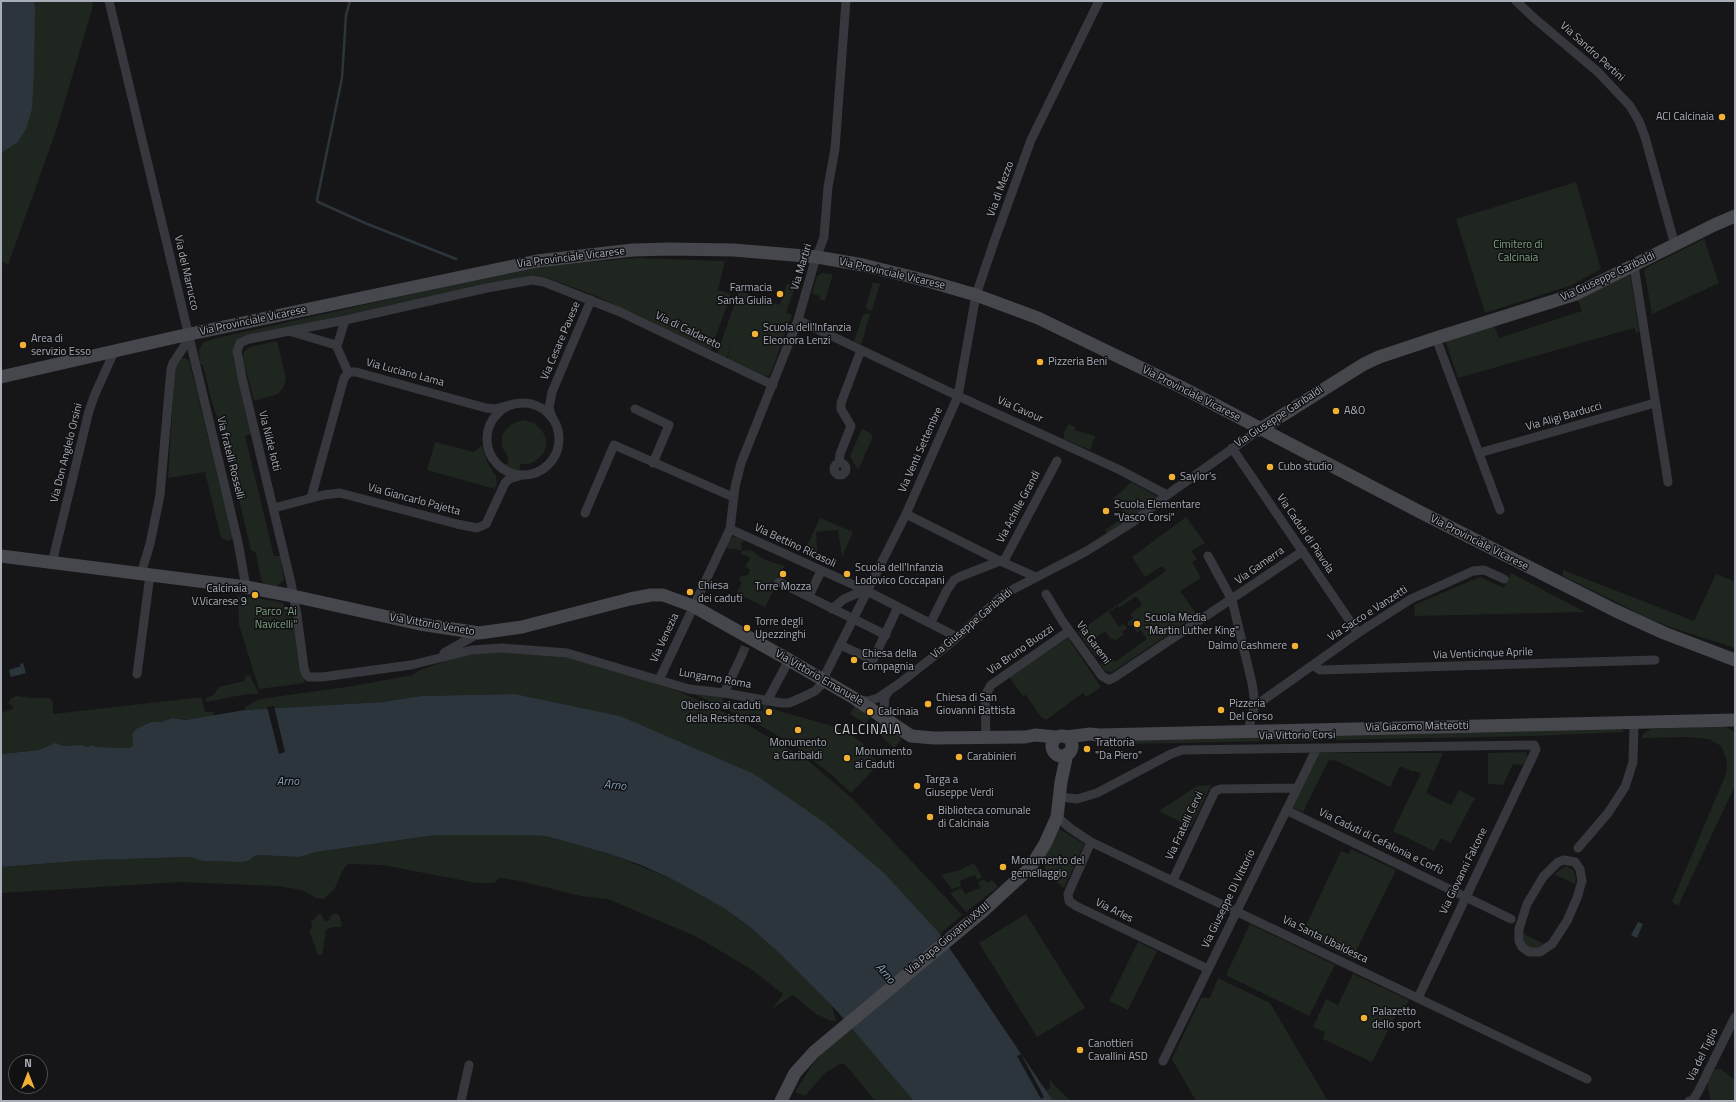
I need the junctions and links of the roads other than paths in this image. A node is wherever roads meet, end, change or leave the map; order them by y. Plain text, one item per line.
1 (109, 1) edge
2 (846, 1) edge
3 (1099, 1) edge
4 (1516, 1) edge
5 (1735, 210) edge
6 (1735, 216) edge
7 (1714, 225) junction
8 (1675, 245) junction
9 (817, 257) junction
10 (1634, 266) junction
11 (976, 295) junction
12 (591, 300) junction
13 (344, 320) junction
14 (798, 320) junction
15 (290, 331) junction
16 (188, 335) junction
17 (1436, 338) junction
18 (336, 344) junction
19 (862, 350) junction
20 (114, 352) junction
21 (348, 372) junction
22 (1, 377) edge
23 (773, 385) junction
24 (552, 392) junction
25 (958, 396) junction
26 (517, 403) junction
27 (1655, 403) junction
28 (635, 409) dead end
29 (552, 417) junction
30 (1259, 430) junction
31 (1232, 448) junction
32 (1479, 454) junction
33 (1057, 461) dead end
34 (653, 463) junction
35 (839, 463) dead end
36 (522, 475) junction
37 (1668, 482) dead end
38 (1167, 495) junction
39 (733, 497) junction
40 (311, 498) junction
41 (274, 508) junction
42 (1500, 510) dead end
43 (585, 513) dead end
44 (906, 514) junction
45 (730, 529) junction
46 (1303, 551) junction
47 (1, 556) edge
48 (1208, 556) dead end
49 (1000, 561) junction
50 (52, 563) junction
51 (821, 571) junction
52 (146, 574) junction
53 (1036, 577) junction
54 (1504, 579) dead end
55 (780, 582) dead end
56 (246, 587) junction
57 (866, 591) junction
58 (1046, 594) dead end
59 (293, 596) junction
60 (808, 596) junction
61 (1232, 600) junction
62 (693, 606) junction
63 (898, 607) junction
64 (832, 609) junction
65 (854, 619) junction
66 (931, 622) junction
67 (1069, 631) junction
68 (1358, 633) junction
69 (479, 634) junction
70 (886, 635) junction
71 (958, 637) junction
72 (840, 646) junction
73 (1713, 651) junction
74 (1735, 654) edge
75 (742, 655) tunnel mouth
76 (436, 658) junction
77 (789, 660) junction
78 (1655, 660) dead end
79 (1735, 660) edge
80 (1313, 665) junction
81 (137, 674) dead end
82 (659, 680) junction
83 (824, 680) junction
84 (889, 690) junction
85 (724, 693) junction
86 (858, 700) junction
87 (767, 702) junction
88 (1255, 706) junction
89 (1735, 720) edge
90 (1634, 723) junction
91 (902, 730) junction
92 (1248, 731) junction
93 (986, 738) junction
94 (1061, 746) junction
95 (1317, 748) junction
96 (1533, 756) joint
97 (1297, 788) junction
98 (1060, 797) junction
99 (1286, 810) junction
100 (1057, 817) junction
101 (1092, 842) junction
102 (1578, 848) junction
103 (1564, 860) junction
104 (1579, 867) junction
105 (1173, 880) junction
106 (1465, 896) junction
107 (1237, 911) junction
108 (1524, 911) junction
109 (1511, 919) junction
110 (1519, 930) junction
111 (1208, 969) junction
112 (1418, 998) junction
113 (1735, 1017) edge
114 (1163, 1061) dead end
115 (469, 1065) dead end
116 (1587, 1079) dead end
117 (461, 1101) edge
118 (781, 1101) edge
119 (1689, 1101) edge

1 - 16 street, Via del Marrucco
2 - 9 street, Via Martiri
3 - 11 street, Via di Mezzo
4 - 8 street, Via Sandro Pertini
5 - 7 main road
6 - 7 main road
7 - 8 main road, Via Giuseppe Garibaldi
8 - 10 main road, Via Giuseppe Garibaldi
9 - 11 main road, Via Provinciale Vicarese
9 - 14 street, Via Martiri
9 - 16 main road, Via Provinciale Vicarese
10 - 17 main road, Via Giuseppe Garibaldi
10 - 27 street
11 - 25 street, Via di Mezzo
11 - 30 main road, Via Provinciale Vicarese
12 - 13 street, Via Nilde Iotti
12 - 23 street, Via di Caldereto
12 - 24 street, Via Cesare Pavese
13 - 15 street, Via Nilde Iotti
13 - 18 street
14 - 19 street, Via Cavour
14 - 23 street, Via Martiri
15 - 18 street, Via Nilde Iotti
15 - 41 street, Via Nilde Iotti
16 - 20 main road, Via Provinciale Vicarese
16 - 52 street
16 - 56 street, Via fratelli Rosselli
17 - 30 main road, Via Giuseppe Garibaldi
17 - 32 street
18 - 21 street
19 - 25 street, Via Cavour
19 - 35 street
20 - 22 main road, Via Provinciale Vicarese
20 - 50 street, Via Don Anglelo Orsini
21 - 26 street, Via Luciano Lama
21 - 40 street
23 - 39 street, Via Martiri
24 - 26 street, Via Luciano Lama
24 - 29 street, Via Cesare Pavese
25 - 38 street, Via Cavour
25 - 44 street, Via Venti Settembre
26 - 29 street
26 - 36 street
27 - 32 street, Via Aligi Barducci
27 - 37 street
28 - 34 street
29 - 36 street
30 - 31 street, Via Giuseppe Garibaldi
30 - 73 main road, Via Provinciale Vicarese
31 - 38 street, Via Giuseppe Garibaldi
31 - 46 street, Via Caduti di Piavola
32 - 42 street
33 - 49 street, Via Achille Grandi
34 - 39 street
34 - 43 street
36 - 40 street, Via Giancarlo Pajetta
38 - 53 street, Via Giuseppe Garibaldi
39 - 45 street, Via Martiri
40 - 41 street, Via Giancarlo Pajetta
41 - 59 street, Via Nilde Iotti
44 - 49 street
44 - 57 street, Via Venti Settembre
45 - 51 street, Via Bettino Ricasoli
45 - 62 street, Via Venezia
46 - 61 street, Via Gamerra
46 - 68 street, Via Caduti di Piavola
47 - 50 main road
48 - 61 street
49 - 53 street
49 - 66 street
50 - 52 main road
51 - 57 street, Via Bettino Ricasoli
51 - 60 street
52 - 56 main road
52 - 81 street
53 - 71 street, Via Giuseppe Garibaldi
54 - 68 street, Via Sacco e Vanzetti
55 - 60 street
56 - 59 main road
57 - 63 street, Via Bettino Ricasoli
57 - 64 street
57 - 65 street, Via Venti Settembre
58 - 67 street, Via Garemi
59 - 69 main road, Via Vittorio Veneto
59 - 76 street, Via Nilde Iotti
60 - 64 street
61 - 67 street, Via Garemi
61 - 88 street
62 - 69 main road, Via Vittorio Veneto
62 - 77 main road, Via Vittorio Emanuele
62 - 82 street, Via Venezia
63 - 66 street, Via Bettino Ricasoli
63 - 70 street
64 - 65 street
65 - 70 street
65 - 72 street, Via Venti Settembre
66 - 71 street, Via Bettino Ricasoli
67 - 93 street, Via Bruno Buozzi
68 - 80 street, Via Sacco e Vanzetti
69 - 76 street
70 - 72 street
71 - 84 street, Via Giuseppe Garibaldi
72 - 83 street, Via Venti Settembre
73 - 74 main road, Via Provinciale Vicarese
73 - 79 main road, Via Provinciale Vicarese
75 - 85 street
76 - 82 street, Lungarno Roma
77 - 83 main road, Via Vittorio Emanuele
77 - 87 street
78 - 80 street, Via Venticinque Aprile
80 - 88 street, Via Sacco e Vanzetti
82 - 85 street, Lungarno Roma
83 - 86 main road, Via Vittorio Emanuele
83 - 87 street, Lungarno Roma
84 - 86 street, Via Giuseppe Garibaldi
84 - 91 street
85 - 87 street, Lungarno Roma
86 - 91 main road, Via Vittorio Emanuele
88 - 92 street
89 - 90 main road, Via Giacomo Matteotti
90 - 92 main road, Via Giacomo Matteotti
90 - 102 street
91 - 93 main road
92 - 94 main road, Via Giacomo Matteotti
93 - 94 main road
94 - 98 main road, Via Papa Giovanni XXIII
95 - 96 street, Via Vittorio Corsi
95 - 97 street, Via Giuseppe Di Vittorio
95 - 98 street, Via Vittorio Corsi
96 - 106 street, Via Giovanni Falcone
97 - 99 street, Via Giuseppe Di Vittorio
97 - 105 street, Via Fratelli Cervi
98 - 100 main road, Via Papa Giovanni XXIII
99 - 106 street, Via Caduti di Cefalonia e Corfù
99 - 107 street, Via Giuseppe Di Vittorio
100 - 101 street, Via Santa Ubaldesca
100 - 118 main road, Via Papa Giovanni XXIII
101 - 105 street, Via Santa Ubaldesca
101 - 111 street, Via Arles
102 - 103 street
102 - 104 street
103 - 104 street
103 - 108 street
104 - 110 street
105 - 107 street, Via Santa Ubaldesca
106 - 109 street, Via Caduti di Cefalonia e Corfù
106 - 112 street, Via Giovanni Falcone
107 - 111 street, Via Giuseppe Di Vittorio
107 - 112 street, Via Santa Ubaldesca
108 - 109 street
108 - 110 street
109 - 110 street
111 - 114 street, Via Giuseppe Di Vittorio
112 - 116 street, Via Santa Ubaldesca
113 - 119 street, Via del Tiglio
115 - 117 street

